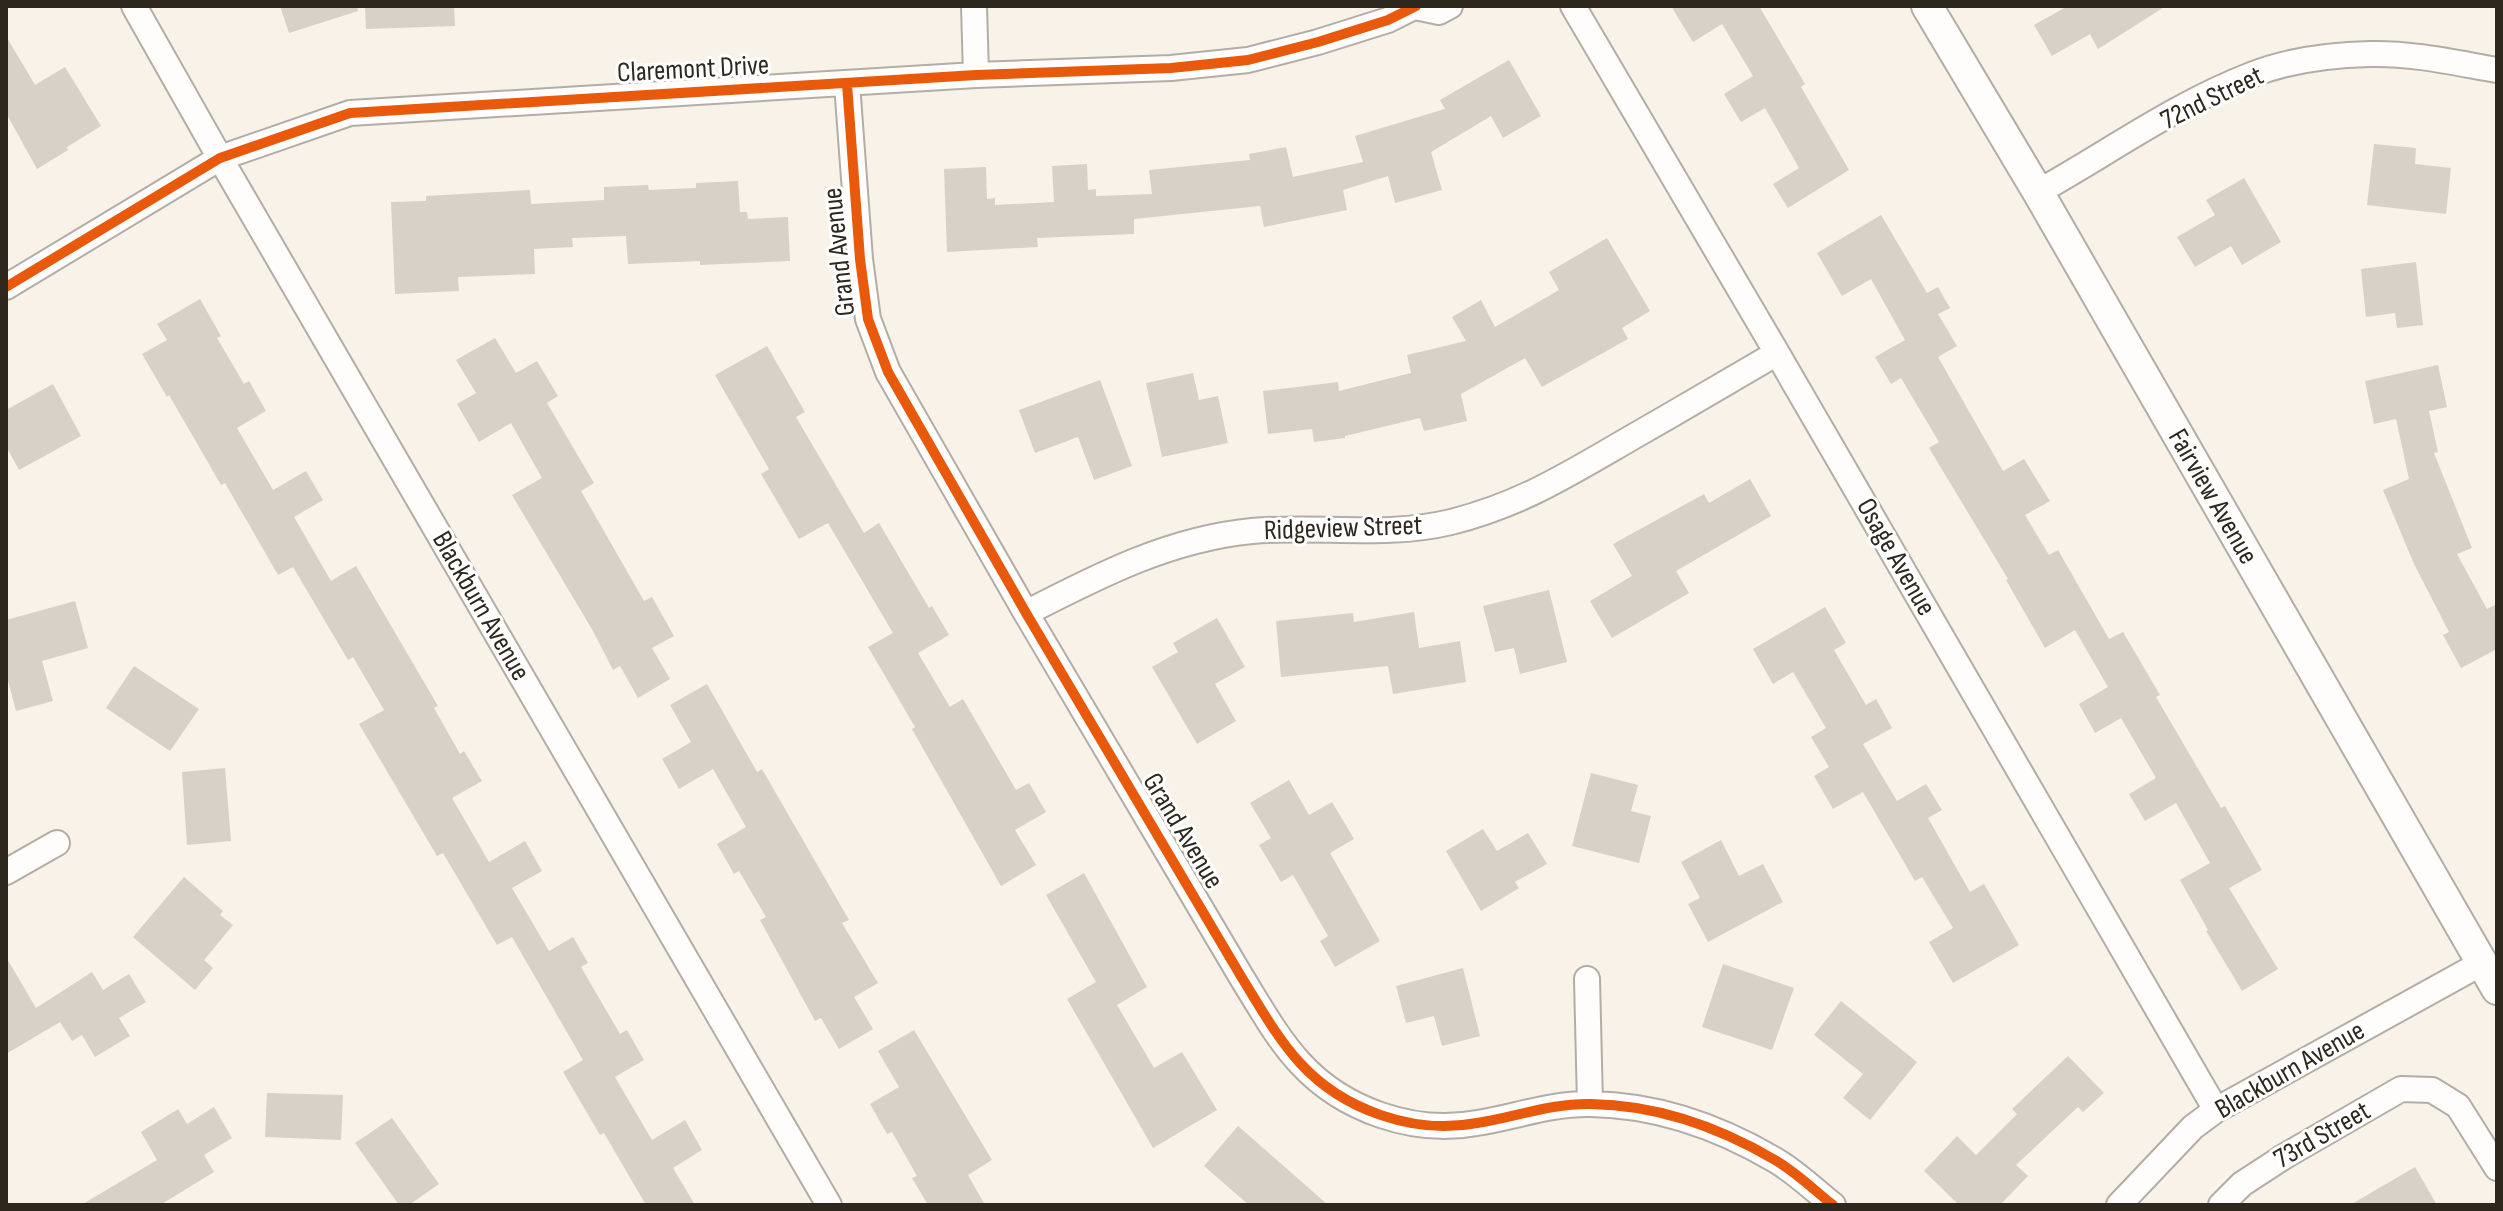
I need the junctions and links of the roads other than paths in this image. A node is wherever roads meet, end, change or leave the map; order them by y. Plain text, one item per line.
1 (134, 6) edge
2 (974, 6) edge
3 (1415, 6) edge
4 (1450, 6) edge
5 (1573, 6) edge
6 (1927, 6) edge
7 (2497, 70) edge
8 (976, 75) junction
9 (847, 84) junction
10 (220, 158) junction
11 (2038, 192) junction
12 (6, 287) edge
13 (1777, 353) junction
14 (1026, 613) junction
15 (57, 843) dead end
16 (6, 872) edge
17 (2482, 963) junction
18 (1587, 979) dead end
19 (2497, 989) edge
20 (1590, 1104) junction
21 (2216, 1110) junction
22 (2497, 1168) edge
23 (829, 1205) edge
24 (1833, 1205) edge
25 (2119, 1205) edge
26 (2221, 1205) edge

1 - 10 street, Blackburn Avenue
2 - 8 street
3 - 4 street, Claremont Drive
3 - 8 street, Claremont Drive
5 - 13 street, Osage Avenue
6 - 11 street, Fairview Avenue
7 - 11 street, 72nd Street
8 - 9 street, Claremont Drive
9 - 10 street, Claremont Drive
9 - 14 street, Grand Avenue
10 - 12 street, Claremont Drive
10 - 23 street, Blackburn Avenue
11 - 17 street, Fairview Avenue
13 - 14 street, Ridgeview Street
13 - 21 street, Osage Avenue
14 - 20 street, Grand Avenue
15 - 16 street
17 - 19 street, Fairview Avenue
17 - 21 street, Blackburn Avenue
18 - 20 street
20 - 24 street, Grand Avenue
21 - 25 street, Blackburn Avenue
22 - 26 street, 73rd Street

